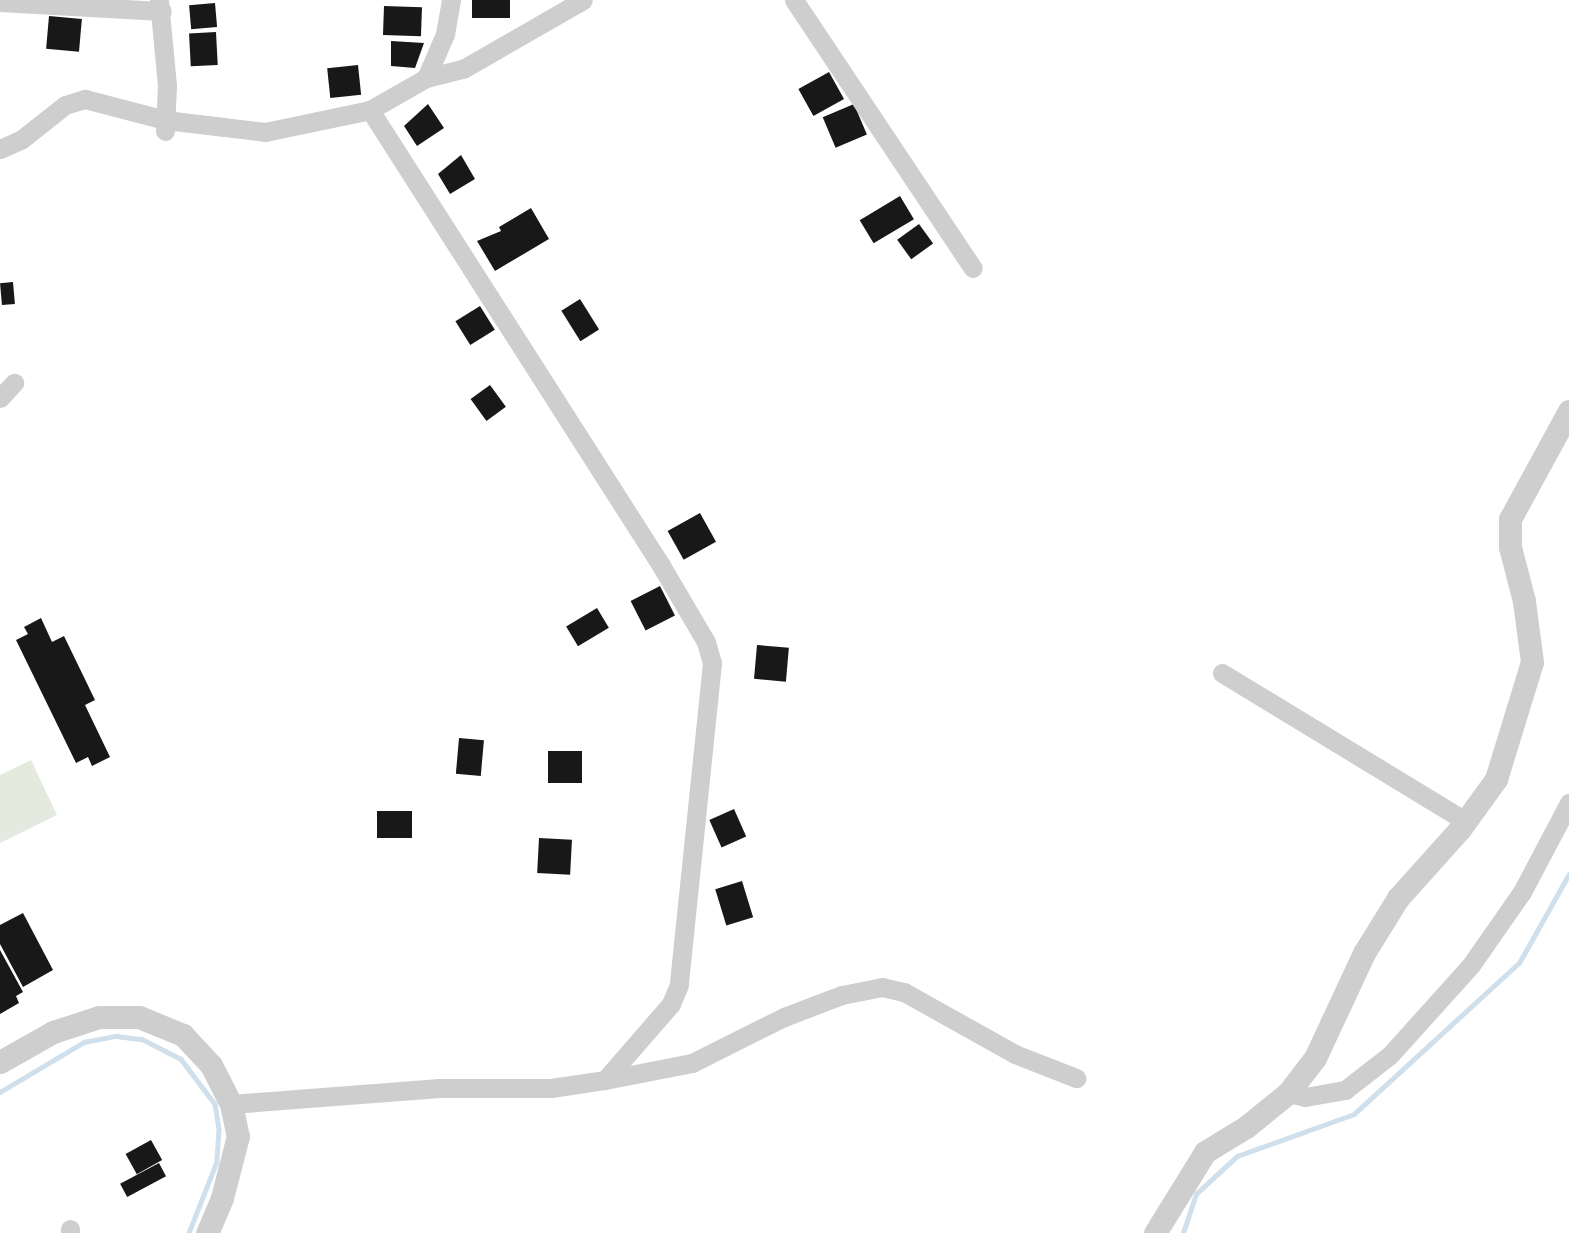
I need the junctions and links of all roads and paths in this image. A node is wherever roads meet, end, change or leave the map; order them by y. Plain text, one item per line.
1 (451, 0) edge
2 (583, 0) edge
3 (794, 0) edge
4 (0, 2) edge
5 (160, 5) edge
6 (426, 78) junction
7 (370, 110) junction
8 (165, 125) junction
9 (0, 149) edge
10 (973, 268) dead end
11 (14, 383) dead end
12 (0, 398) edge
13 (1569, 411) edge
14 (1222, 673) dead end
15 (1569, 803) edge
16 (1465, 821) junction
17 (0, 1062) edge
18 (1076, 1078) dead end
19 (605, 1080) junction
20 (1288, 1093) junction
21 (231, 1104) junction
22 (207, 1233) edge
23 (1155, 1233) edge

1 - 6 street
2 - 6 street
3 - 10 street
4 - 5 street
5 - 8 street
6 - 7 street
7 - 8 street
7 - 19 street
8 - 9 street
11 - 12 street
13 - 16 street
14 - 16 street
15 - 20 street
16 - 20 street
17 - 21 street
18 - 19 street
19 - 21 street
20 - 23 street
21 - 22 street

